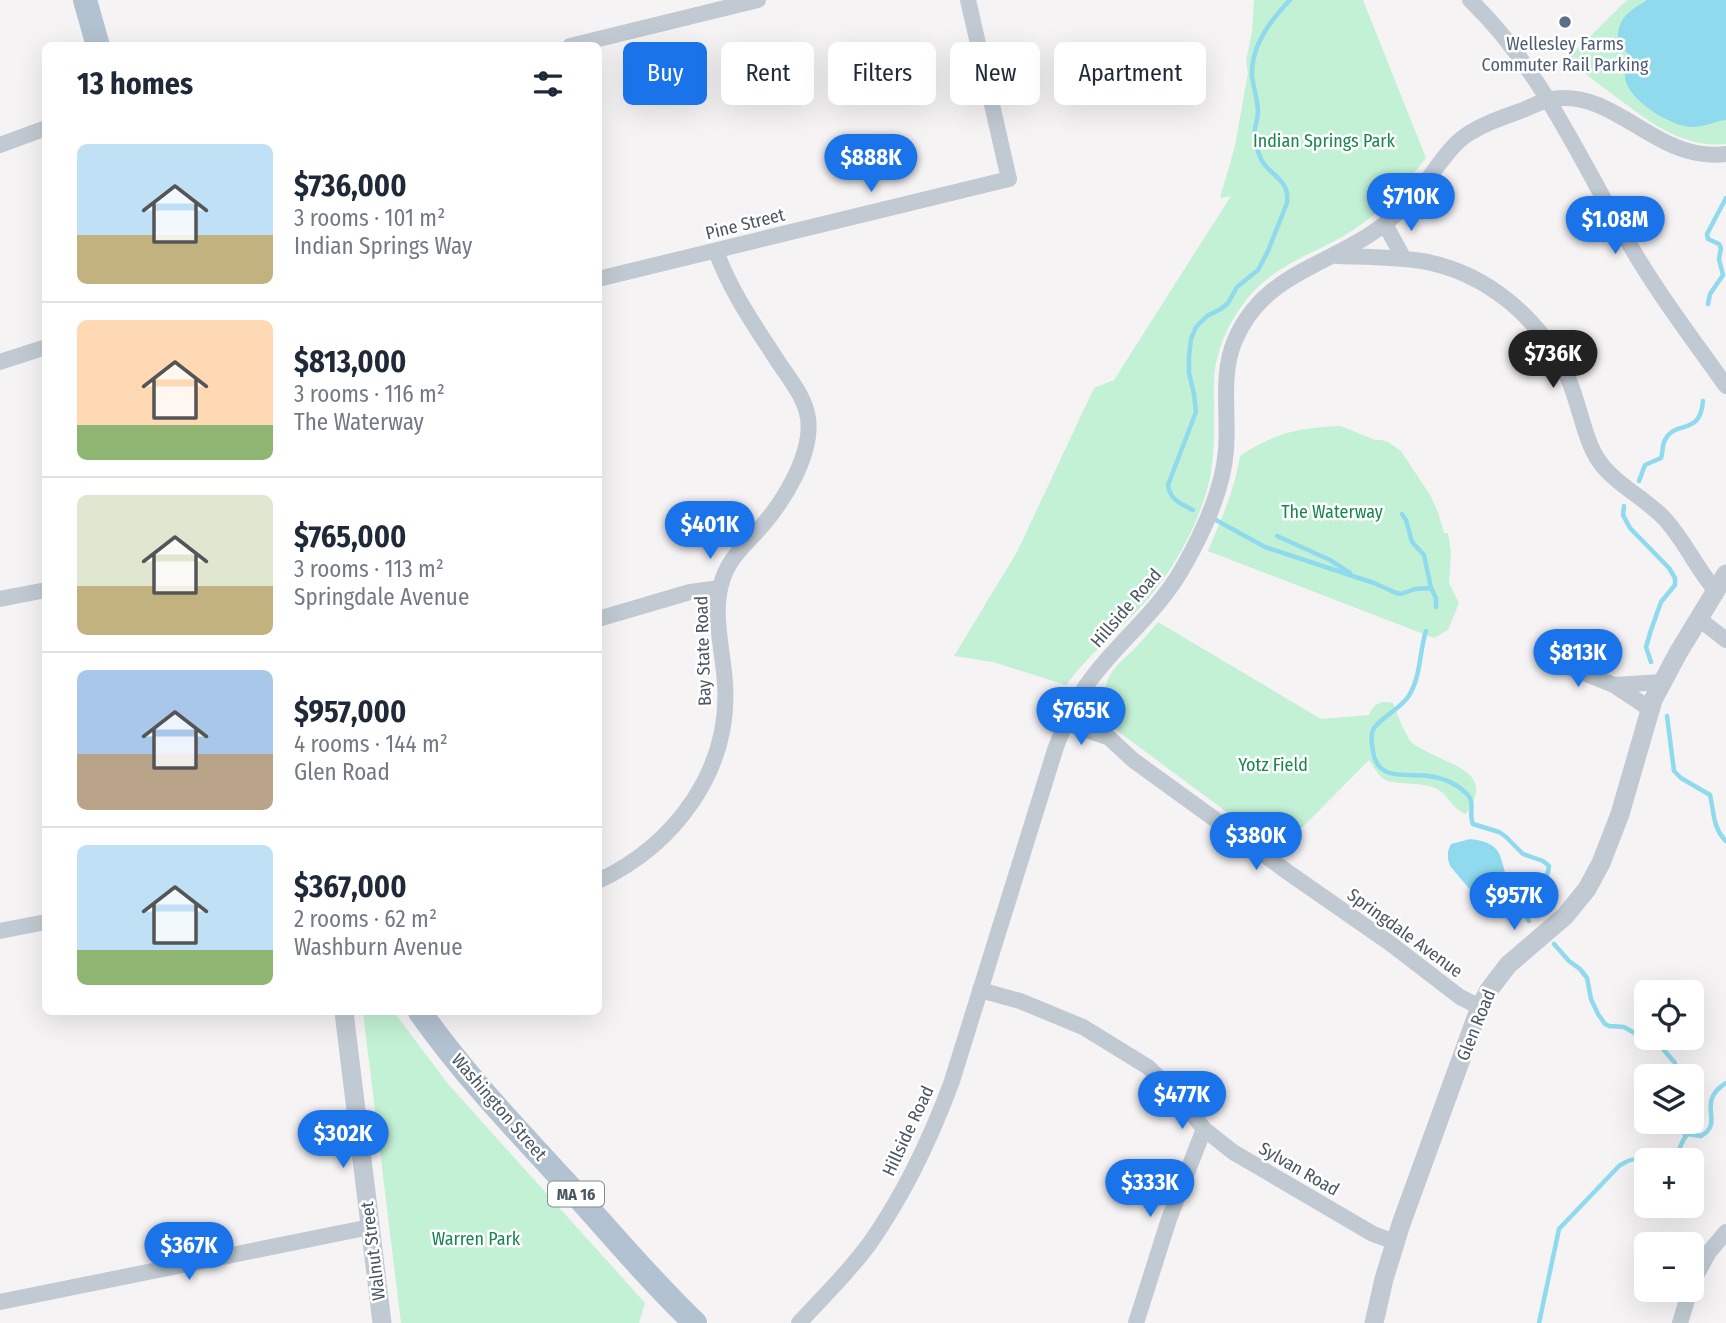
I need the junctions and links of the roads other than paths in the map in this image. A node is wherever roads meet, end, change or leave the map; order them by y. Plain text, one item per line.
1 (85, 0) edge
2 (758, 0) edge
3 (968, 0) edge
4 (1470, 0) edge
5 (98, 42) edge
6 (586, 42) edge
7 (1547, 100) junction
8 (42, 129) edge
9 (0, 145) edge
10 (1726, 154) edge
11 (1385, 224) junction
12 (716, 251) junction
13 (1334, 256) junction
14 (1404, 259) junction
15 (602, 278) edge
16 (42, 348) edge
17 (0, 362) edge
18 (1726, 386) edge
19 (1721, 582) edge
20 (720, 588) junction
21 (42, 591) edge
22 (0, 599) edge
23 (602, 618) edge
24 (1699, 619) junction
25 (1726, 640) edge
26 (1554, 661) dead end
27 (1662, 682) junction
28 (1614, 685) junction
29 (1086, 686) junction
30 (1650, 709) junction
31 (1066, 723) junction
32 (1107, 737) junction
33 (602, 879) edge
34 (42, 923) edge
35 (0, 932) edge
36 (980, 990) junction
37 (1480, 1007) junction
38 (344, 1015) edge
39 (422, 1015) edge
40 (1204, 1129) junction
41 (370, 1227) junction
42 (1726, 1232) edge
43 (1395, 1242) junction
44 (1704, 1261) edge
45 (0, 1302) edge
46 (1686, 1302) edge
47 (382, 1323) edge
48 (695, 1323) edge
49 (799, 1323) edge
50 (1136, 1323) edge
51 (1374, 1323) edge
52 (1679, 1323) edge

1 - 5 main road
2 - 6 street
3 - 12 street, Pine Street
4 - 7 street
7 - 10 street
7 - 11 street, Hillside Road
7 - 18 street
8 - 9 street
11 - 13 street, Hillside Road
11 - 14 street
12 - 15 street, Pine Street
12 - 20 street, Bay State Road
13 - 14 street
13 - 29 street, Hillside Road
14 - 19 street
16 - 17 street
19 - 24 street, Glen Road
20 - 23 street
20 - 33 street, Bay State Road
21 - 22 street
24 - 25 street
24 - 27 street, Glen Road
26 - 28 street
27 - 28 street
27 - 30 street, Glen Road
28 - 30 street
29 - 31 street, Hillside Road
29 - 32 street, Springdale Avenue
30 - 37 street, Glen Road
31 - 32 street, Springdale Avenue
31 - 36 street, Hillside Road
32 - 37 street, Springdale Avenue
34 - 35 street
36 - 40 street, Sylvan Road
36 - 49 street, Hillside Road
37 - 43 street, Glen Road
38 - 41 street, Walnut Street
39 - 48 main road, Washington Street / MA 16
40 - 43 street, Sylvan Road
40 - 50 street
41 - 45 street
41 - 47 street, Walnut Street
42 - 44 street
43 - 51 street, Glen Road
46 - 52 street

